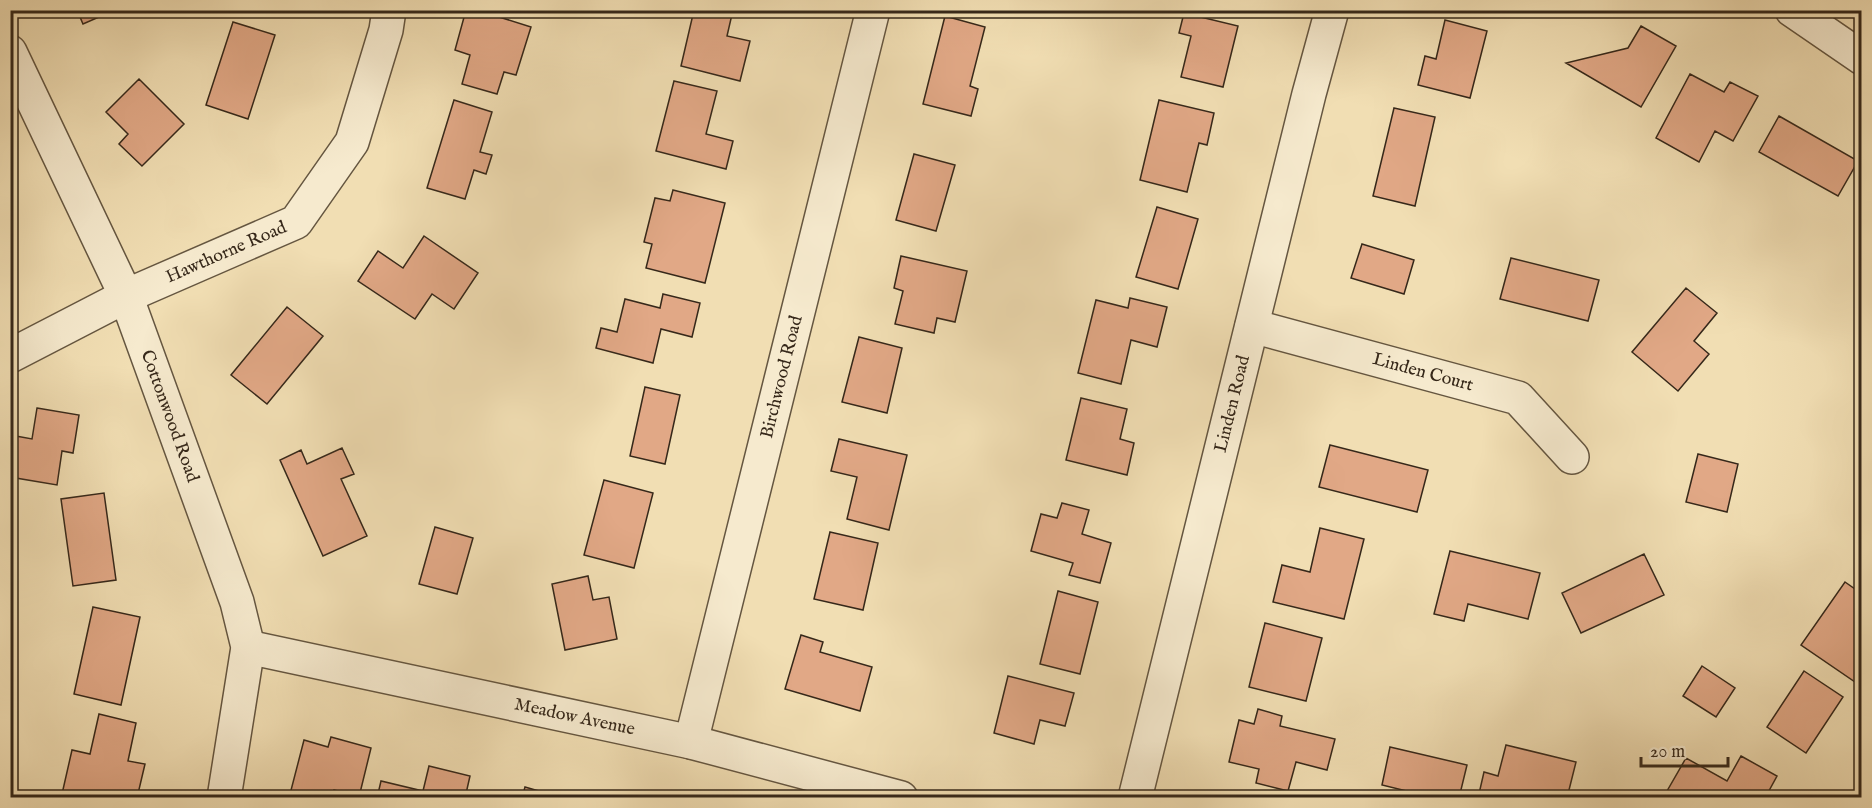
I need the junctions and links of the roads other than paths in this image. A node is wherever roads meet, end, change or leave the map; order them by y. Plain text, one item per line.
1 (389, 10) edge
2 (873, 10) edge
3 (1332, 10) edge
4 (1792, 10) edge
5 (10, 52) edge
6 (1862, 58) edge
7 (126, 296) junction
8 (1252, 326) junction
9 (10, 356) edge
10 (1572, 457) dead end
11 (248, 647) junction
12 (691, 742) junction
13 (224, 798) edge
14 (901, 798) edge
15 (1135, 798) edge

1 - 7 street, Hawthorne Road
2 - 12 street, Birchwood Road
3 - 8 street, Linden Road
4 - 6 street
5 - 7 street, Cottonwood Road
7 - 9 street, Hawthorne Road
7 - 11 street, Cottonwood Road
8 - 10 street, Linden Court
8 - 15 street, Linden Road
11 - 12 street, Meadow Avenue
11 - 13 street, Cottonwood Road
12 - 14 street, Meadow Avenue

